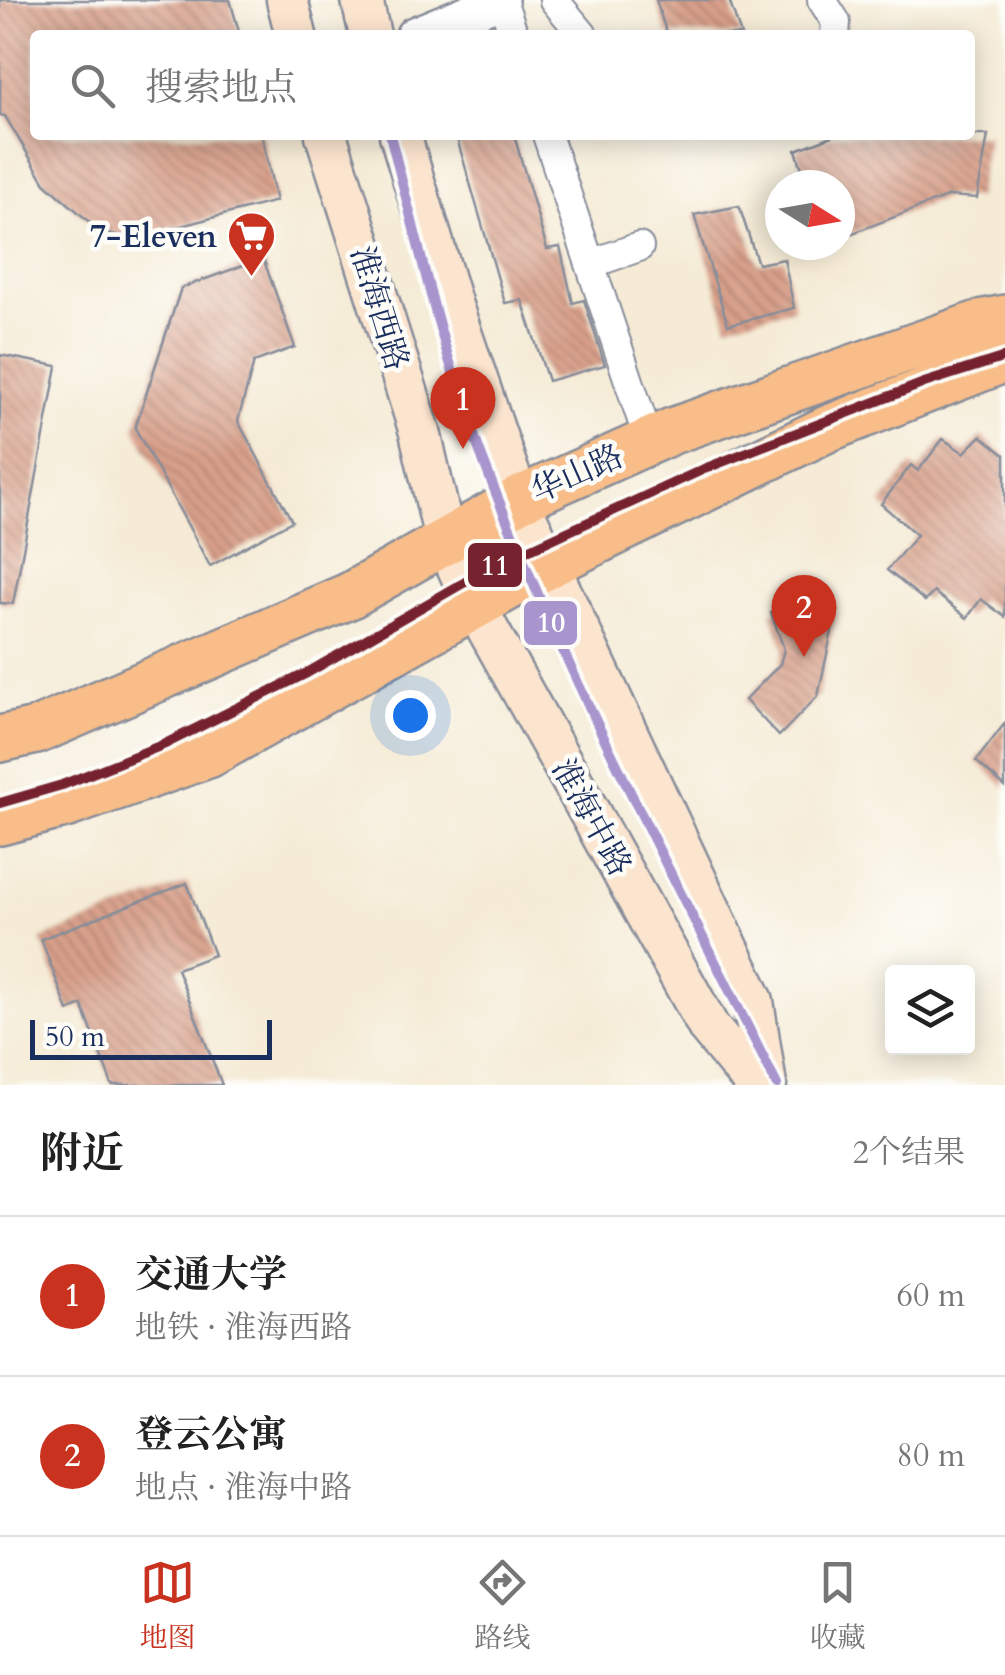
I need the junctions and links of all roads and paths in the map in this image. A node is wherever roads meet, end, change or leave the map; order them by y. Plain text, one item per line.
1 (286, 0) edge
2 (362, 0) edge
3 (501, 0) edge
4 (554, 0) edge
5 (822, 0) edge
6 (295, 30) edge
7 (369, 30) edge
8 (426, 30) edge
9 (512, 30) edge
10 (579, 30) edge
11 (835, 30) edge
12 (328, 140) edge
13 (402, 140) edge
14 (549, 140) edge
15 (640, 247) dead end
16 (590, 264) junction
17 (1005, 318) edge
18 (1005, 358) edge
19 (650, 441) junction
20 (518, 500) junction
21 (445, 539) junction
22 (550, 564) junction
23 (475, 606) junction
24 (0, 739) edge
25 (0, 822) edge
26 (756, 1085) edge
27 (766, 1085) edge

1 - 6 main road
2 - 7 main road
3 - 8 street
3 - 9 street
4 - 10 street
5 - 11 street
12 - 21 main road, 淮海西路
13 - 20 main road
14 - 16 street
15 - 16 street
16 - 19 street
17 - 19 main road, 华山路
18 - 22 main road
19 - 20 main road, 华山路
20 - 21 main road, 华山路
20 - 22 main road, 淮海中路
21 - 23 main road, 淮海中路
21 - 24 main road, 华山路
22 - 23 main road
22 - 27 main road, 淮海中路
23 - 25 main road
23 - 26 main road, 淮海中路

